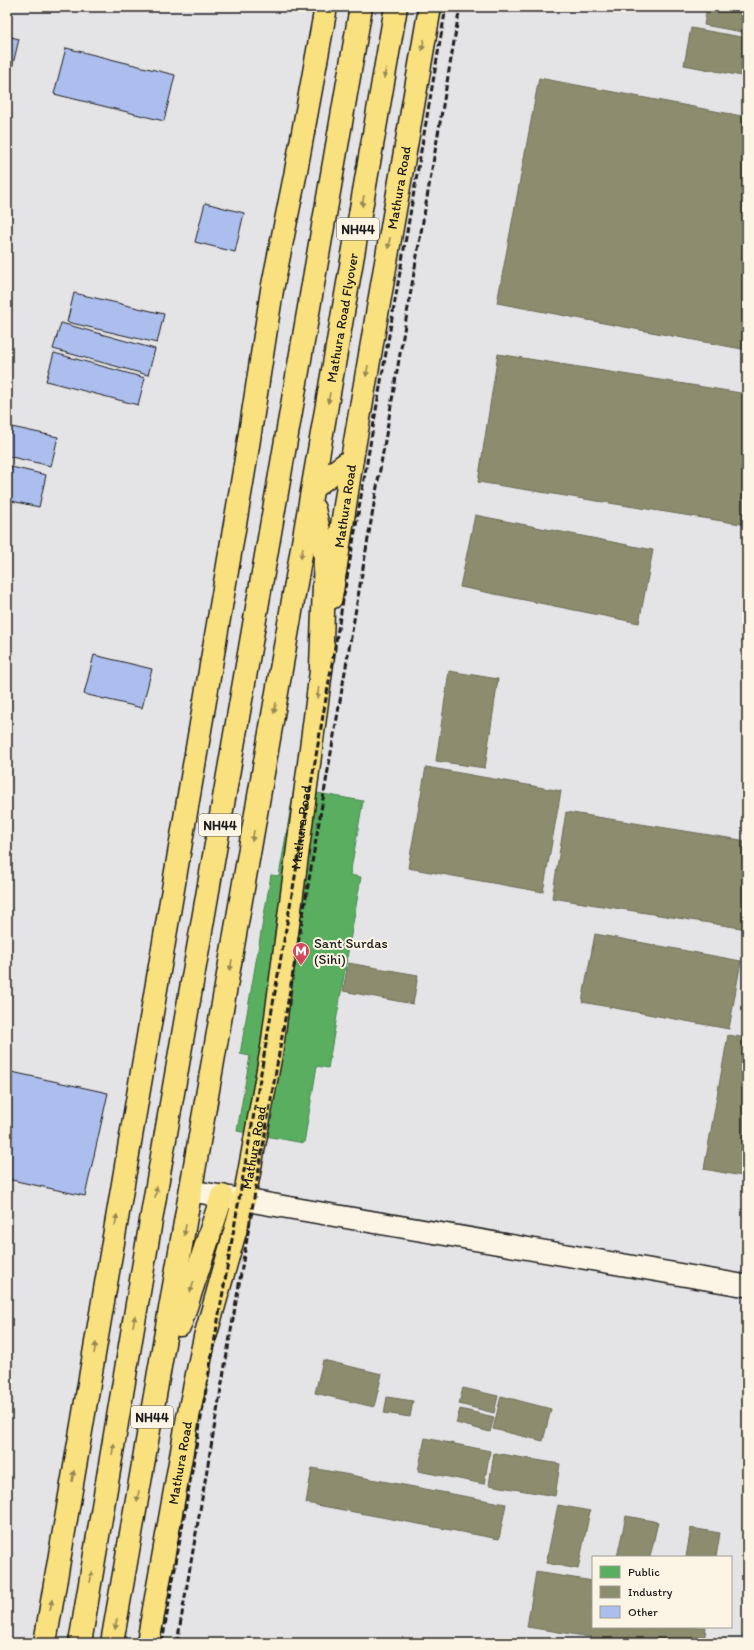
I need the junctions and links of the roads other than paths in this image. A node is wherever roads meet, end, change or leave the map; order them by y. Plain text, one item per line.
1 (326, 7) edge
2 (361, 7) edge
3 (396, 7) edge
4 (430, 7) edge
5 (352, 459) junction
6 (313, 493) junction
7 (321, 667) junction
8 (192, 1191) junction
9 (222, 1196) junction
10 (244, 1200) junction
11 (747, 1286) edge
12 (155, 1401) junction
13 (45, 1643) edge
14 (80, 1643) edge
15 (112, 1643) edge
16 (148, 1643) edge

13 -> 1 main road
14 -> 2 main road, NH44
3 -> 6 main road, Mathura Road Flyover / NH44
4 -> 5 main road, Mathura Road
5 - 6 main road
5 - 7 main road, Mathura Road
6 - 7 main road
6 -> 8 main road, NH44
7 -> 10 main road, Mathura Road
8 - 9 street
8 -> 12 main road, NH44
9 - 10 street
9 -> 12 main road
10 - 11 street
10 - 16 main road, Mathura Road
12 -> 15 main road, NH44

